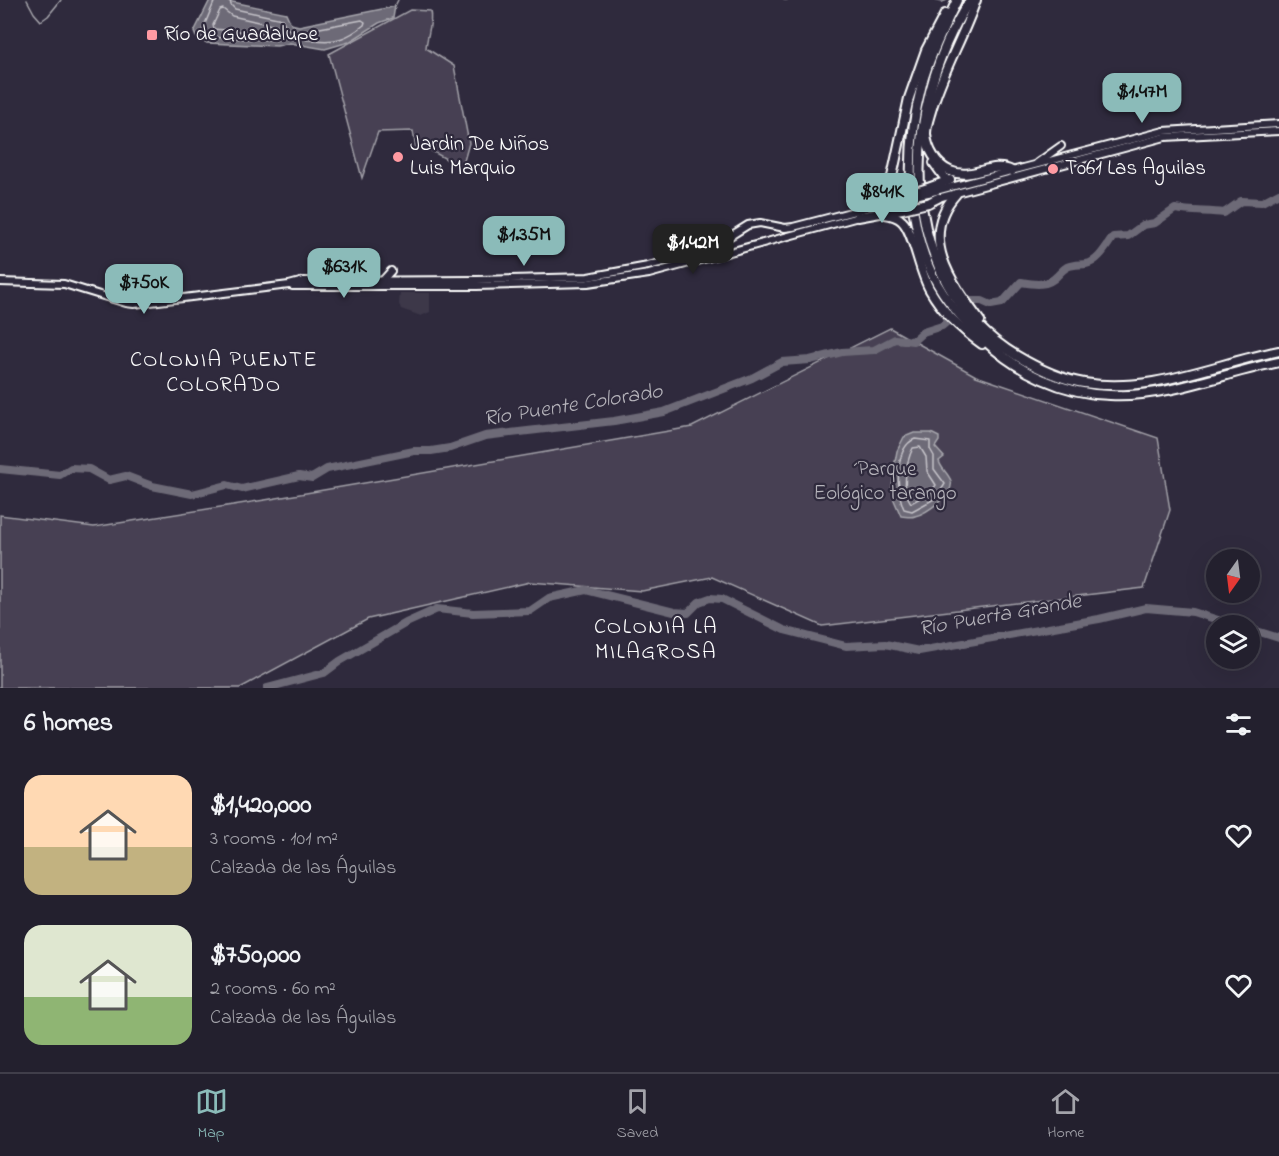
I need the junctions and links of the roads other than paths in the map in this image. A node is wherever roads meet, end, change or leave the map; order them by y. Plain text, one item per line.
1 (956, 0) edge
2 (970, 0) edge
3 (976, 0) edge
4 (925, 106) junction
5 (1279, 124) edge
6 (1279, 130) edge
7 (926, 135) junction
8 (1061, 146) dead end
9 (1035, 165) junction
10 (1012, 171) junction
11 (966, 175) junction
12 (947, 181) junction
13 (956, 194) junction
14 (928, 196) junction
15 (938, 198) joint
16 (899, 204) junction
17 (858, 213) junction
18 (885, 214) junction
19 (825, 218) junction
20 (774, 226) junction
21 (827, 226) junction
22 (910, 234) junction
23 (774, 240) junction
24 (720, 244) junction
25 (726, 254) junction
26 (937, 254) junction
27 (921, 260) junction
28 (391, 271) dead end
29 (381, 281) junction
30 (0, 282) edge
31 (289, 285) junction
32 (1279, 351) edge
33 (1279, 362) edge
34 (1042, 374) junction

1 - 4 highway
1 - 17 highway
2 - 4 highway
3 - 4 highway
4 - 7 highway
4 - 26 highway
4 - 27 highway
5 - 9 main road
6 - 13 main road
7 - 11 highway
7 - 12 highway
8 - 9 main road
9 - 10 main road
10 - 11 highway
10 - 14 main road
11 - 12 highway
12 - 14 highway
13 - 15 main road
13 - 26 highway
14 - 15 highway
14 - 16 highway, bridge
14 - 16 highway, bridge
16 - 17 main road
16 - 17 main road
16 - 18 highway
16 - 22 highway
17 - 18 highway
17 - 19 main road
17 - 21 main road
18 - 22 highway
19 - 20 main road
19 - 21 main road
20 - 23 main road
20 - 24 main road
21 - 23 main road
22 - 27 highway
23 - 25 main road
24 - 25 main road
24 - 29 main road
25 - 31 main road
26 - 34 highway
27 - 34 highway
28 - 29 main road
29 - 31 main road
30 - 31 main road
32 - 34 highway
33 - 34 highway

